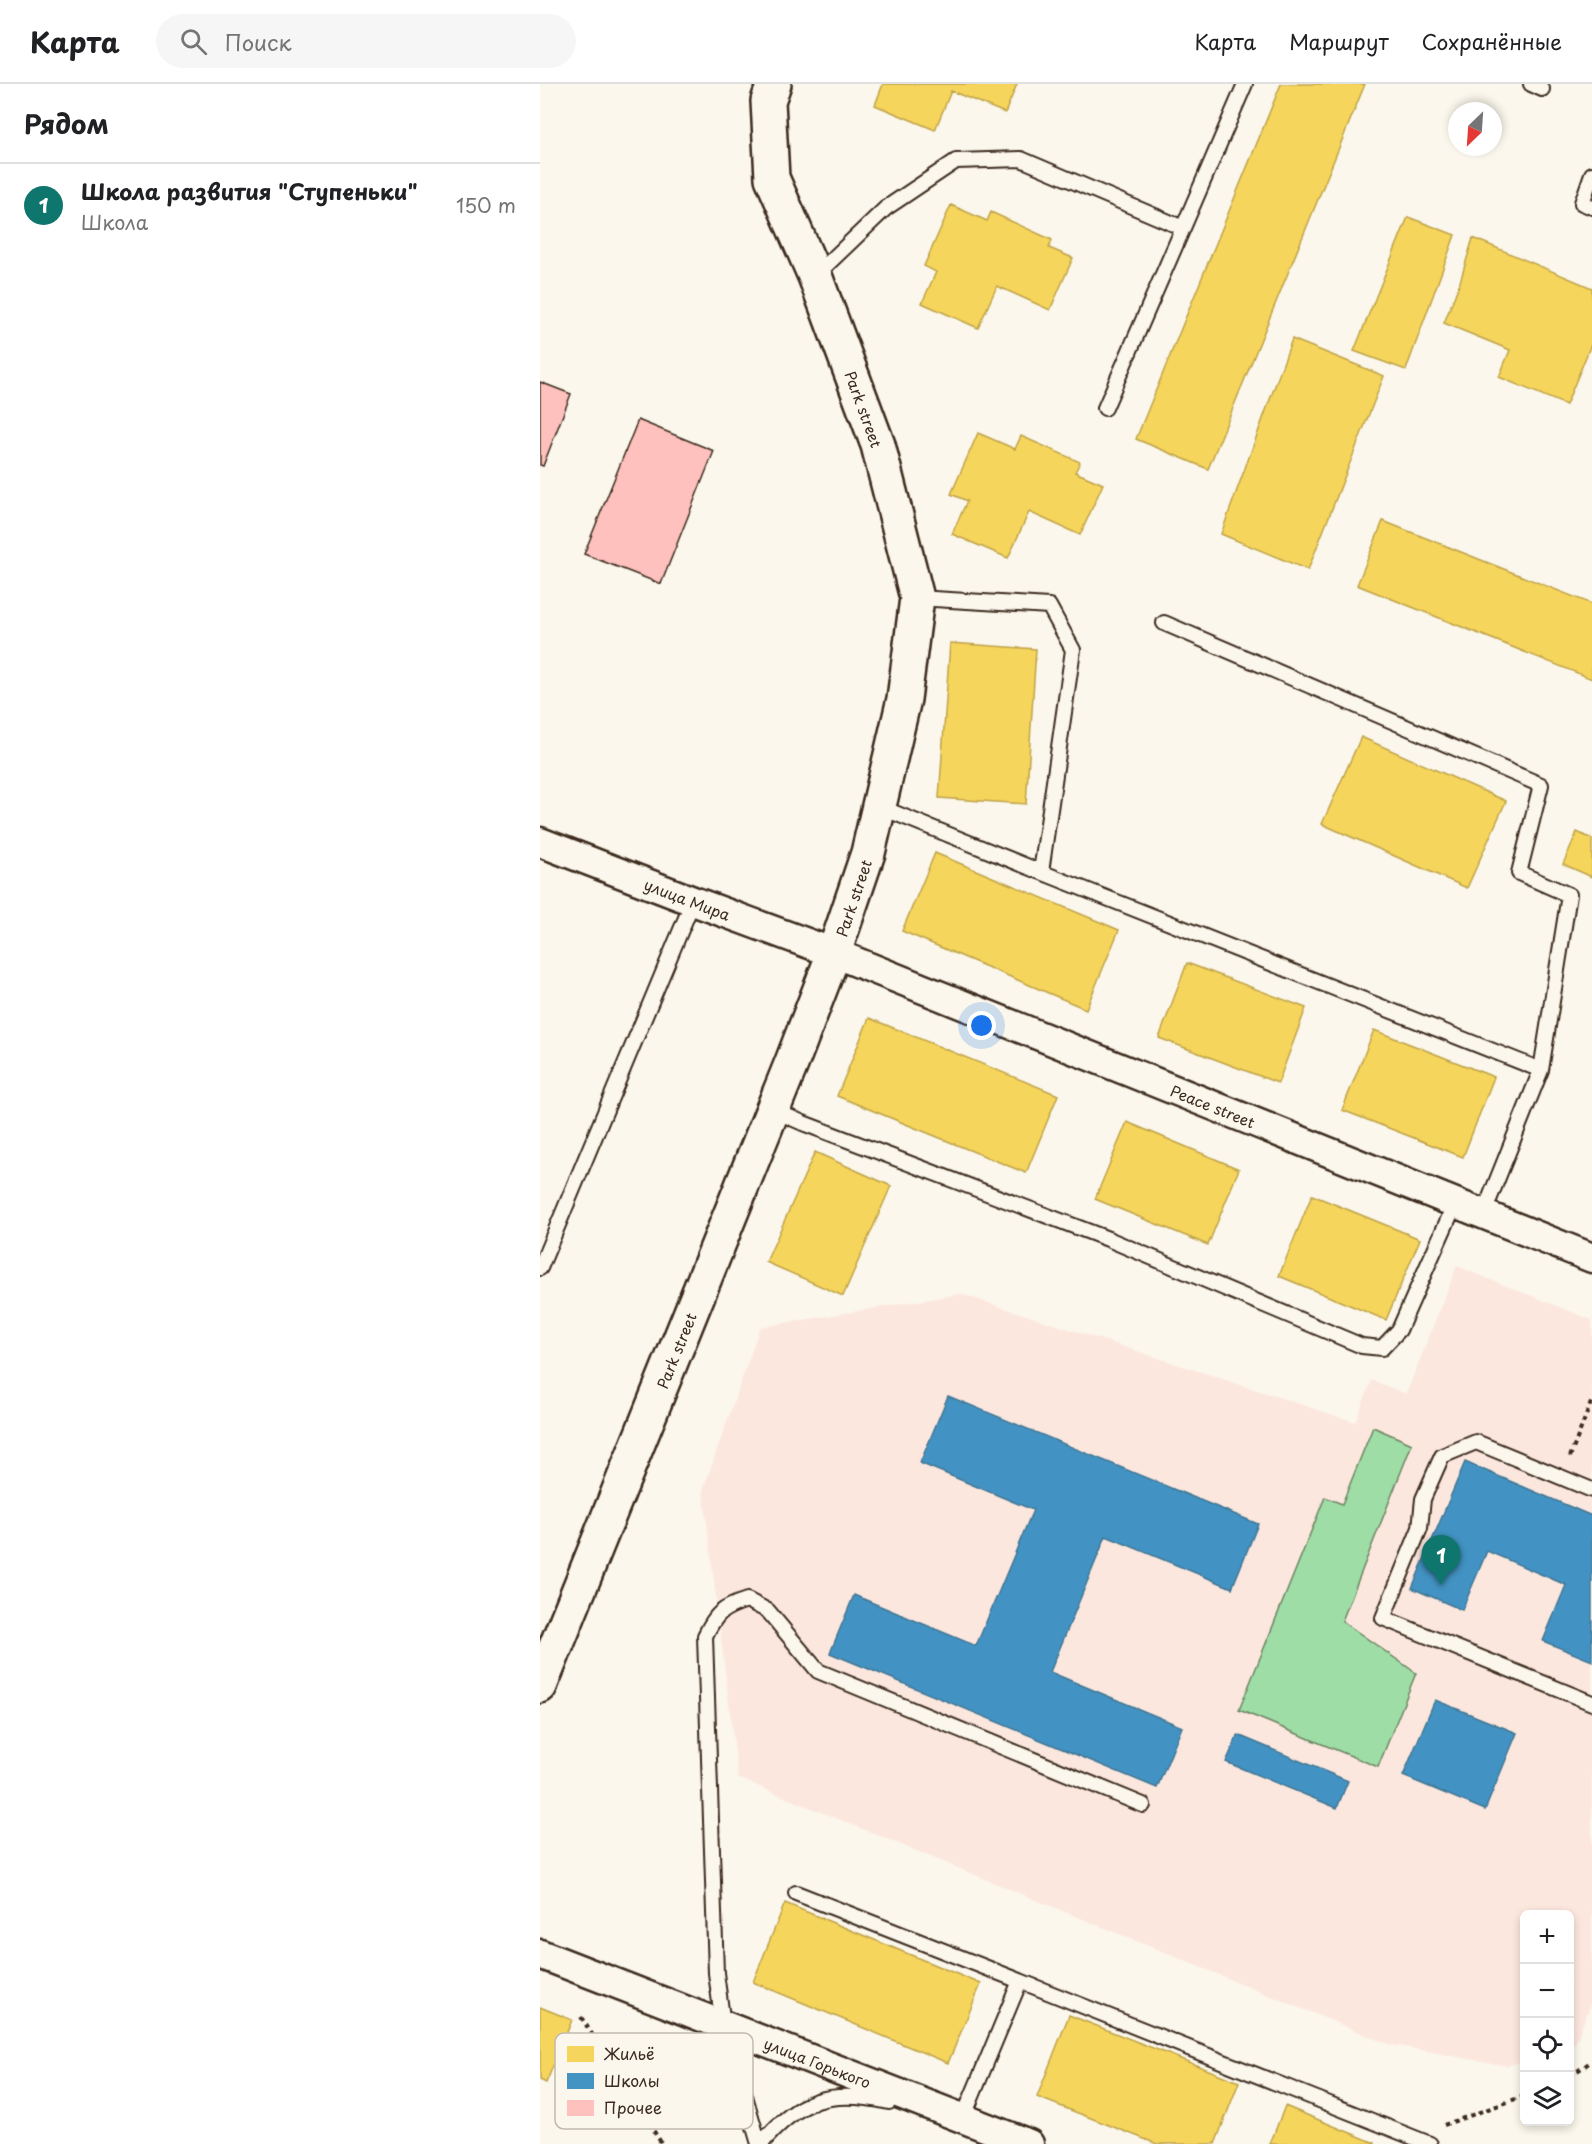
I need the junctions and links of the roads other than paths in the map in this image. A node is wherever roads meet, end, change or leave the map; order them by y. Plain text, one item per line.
1 (1245, 84) edge
2 (765, 90) edge
3 (1592, 174) edge
4 (1592, 207) edge
5 (1183, 228) junction
6 (815, 276) junction
7 (1105, 408) dead end
8 (917, 597) junction
9 (1164, 623) dead end
10 (880, 807) junction
11 (540, 842) edge
12 (1041, 872) junction
13 (693, 902) junction
14 (834, 953) junction
15 (1541, 1070) junction
16 (773, 1110) junction
17 (1455, 1204) junction
18 (1483, 1215) junction
19 (1592, 1258) edge
20 (540, 1268) edge
21 (1592, 1490) edge
22 (540, 1686) edge
23 (1592, 1703) edge
24 (1143, 1805) dead end
25 (796, 1893) dead end
26 (540, 1954) edge
27 (1020, 1981) junction
28 (726, 2026) junction
29 (728, 2033) edge
30 (744, 2033) edge
31 (753, 2036) edge
32 (963, 2118) junction
33 (753, 2120) edge
34 (1405, 2138) edge
35 (760, 2144) edge
36 (1029, 2144) edge
37 (1430, 2144) edge

1 - 5 lane
2 - 6 street, Park street
3 - 4 lane
5 - 6 lane
5 - 7 lane
6 - 8 street, Park street
8 - 10 street, Park street
8 - 12 lane
9 - 15 lane
10 - 12 lane
10 - 14 street, Park street
11 - 13 street, улица Мира
12 - 15 lane
13 - 14 street, улица Мира
13 - 20 lane
14 - 16 street, Park street
14 - 17 street, Peace street
15 - 18 lane
16 - 17 lane
16 - 22 street, Park street
17 - 18 street, Peace street
18 - 19 street, Peace street
21 - 23 lane
24 - 28 lane
25 - 27 lane
26 - 28 street, улица Горького
27 - 32 lane
27 - 34 lane
28 - 29 lane
28 - 30 street, улица Горького
31 - 32 street, улица Горького
32 - 35 lane
32 - 36 street, улица Горького
33 - 35 lane
34 - 37 lane

